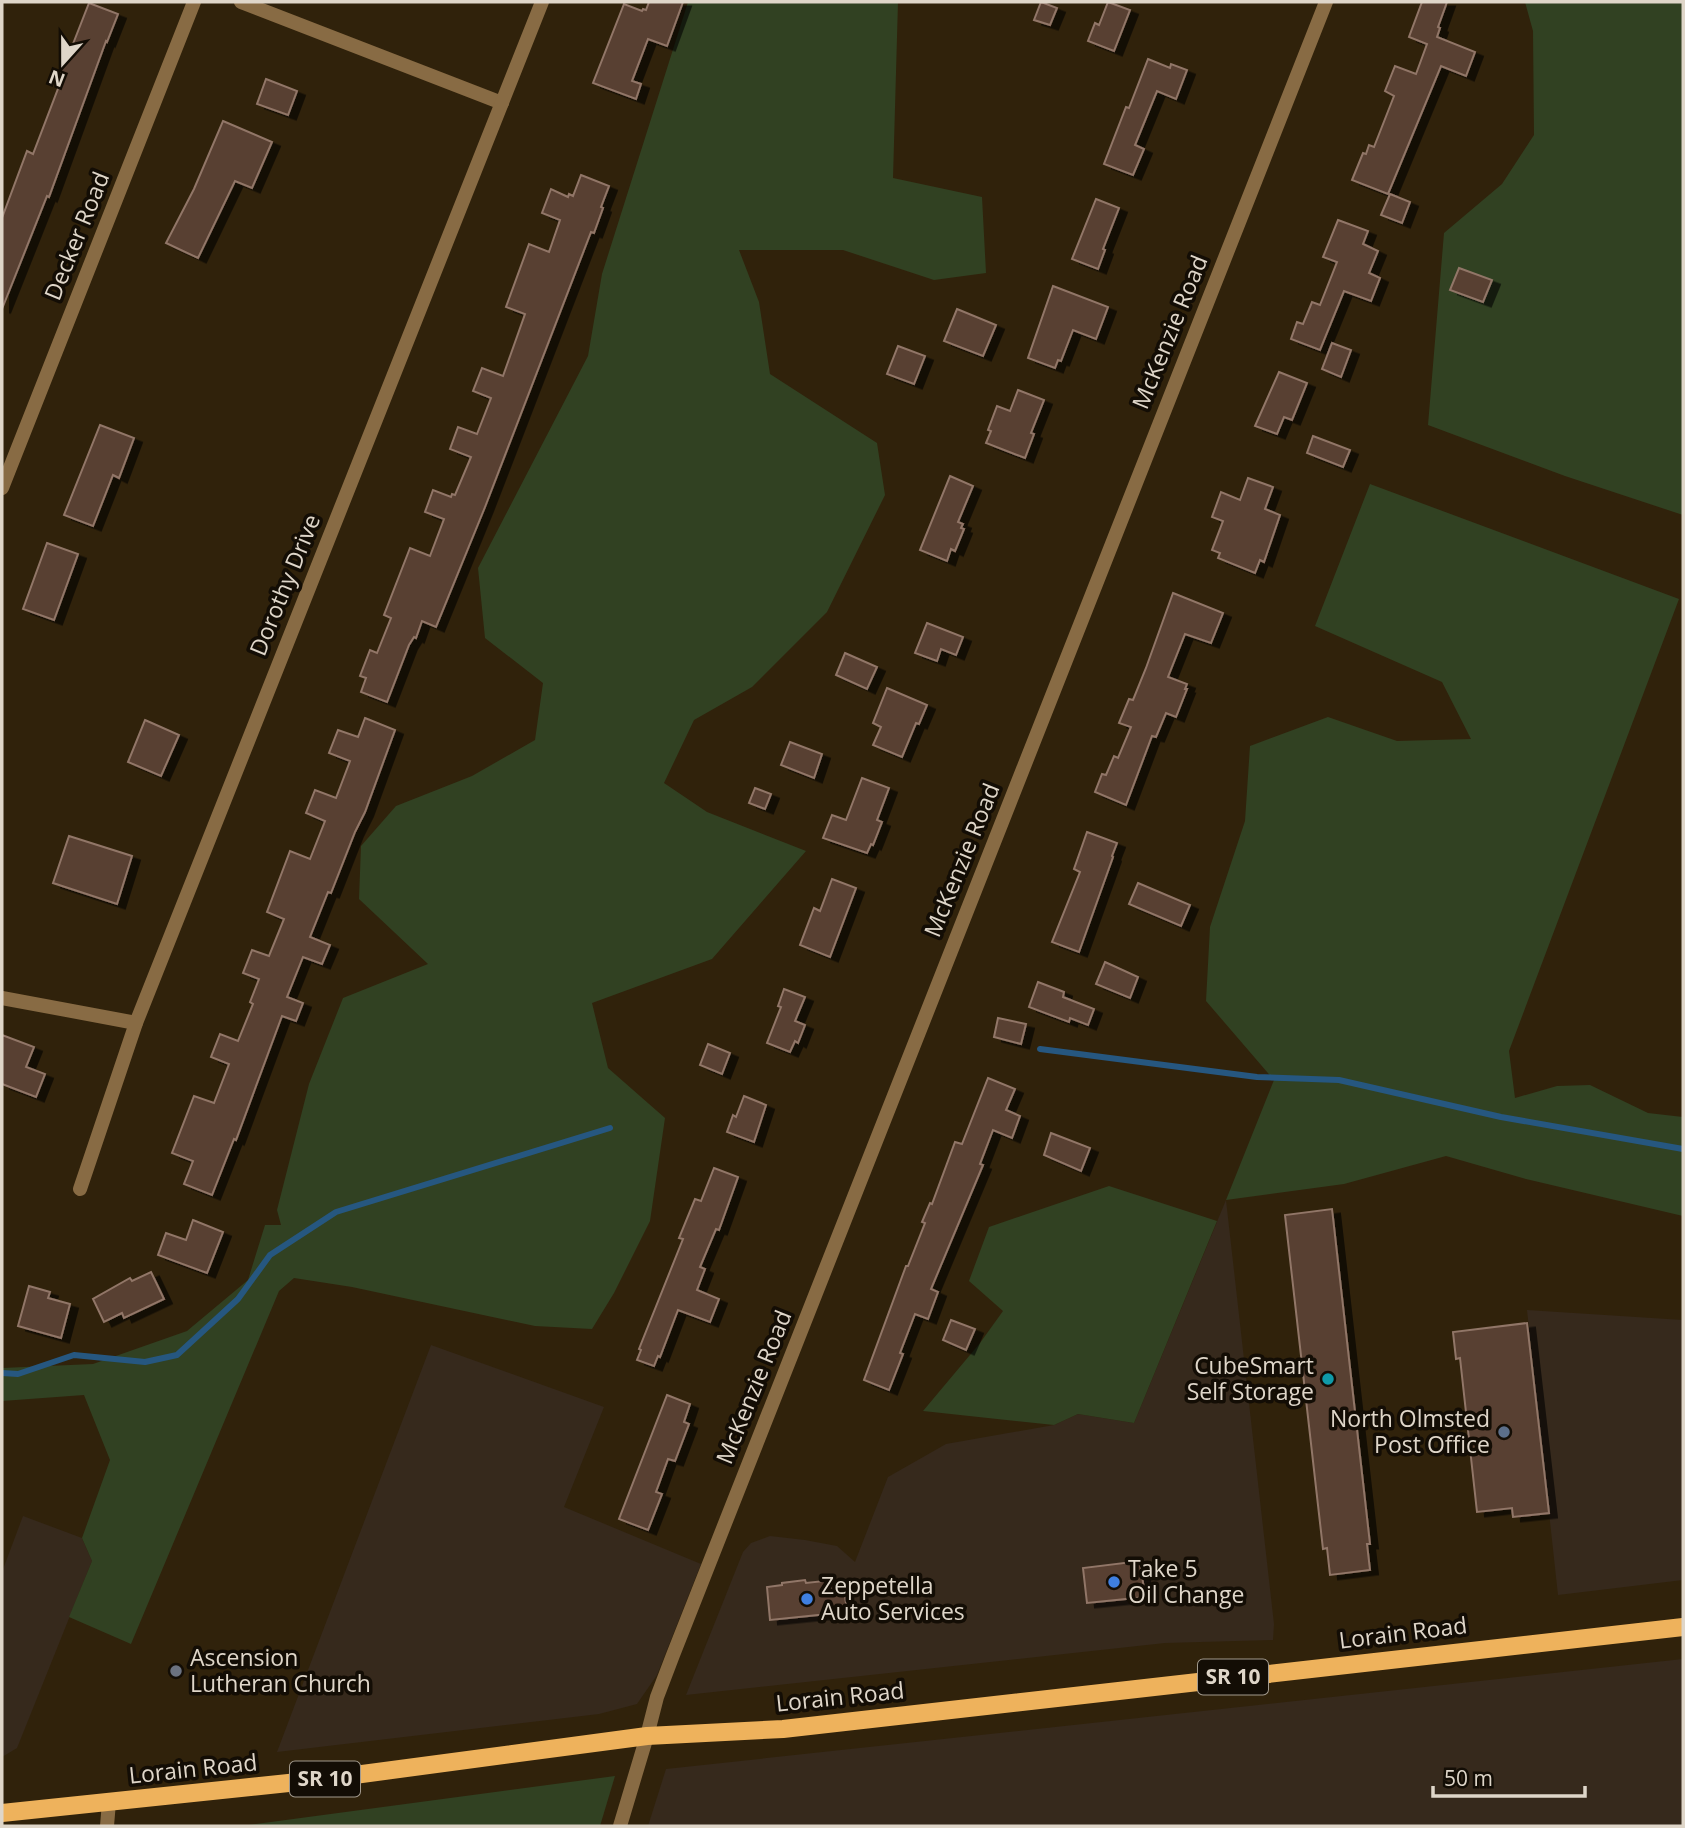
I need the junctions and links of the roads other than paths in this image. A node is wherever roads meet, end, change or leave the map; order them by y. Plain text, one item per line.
1 (194, 2) edge
2 (241, 2) edge
3 (542, 2) edge
4 (1326, 2) edge
5 (502, 103) junction
6 (2, 488) edge
7 (2, 998) edge
8 (136, 1023) junction
9 (80, 1189) dead end
10 (1683, 1627) edge
11 (647, 1736) junction
12 (109, 1802) junction
13 (2, 1813) edge
14 (107, 1826) edge
15 (620, 1826) edge

1 - 6 street, Decker Road
2 - 5 street
3 - 5 street, Dorothy Drive
4 - 11 street, McKenzie Road
5 - 8 street, Dorothy Drive
7 - 8 street
8 - 9 street, Dorothy Drive
10 - 11 main road, Lorain Road / SR 10
11 - 12 main road, Lorain Road / SR 10
11 - 15 street, McKenzie Road
12 - 13 main road, Lorain Road / SR 10
12 - 14 street

